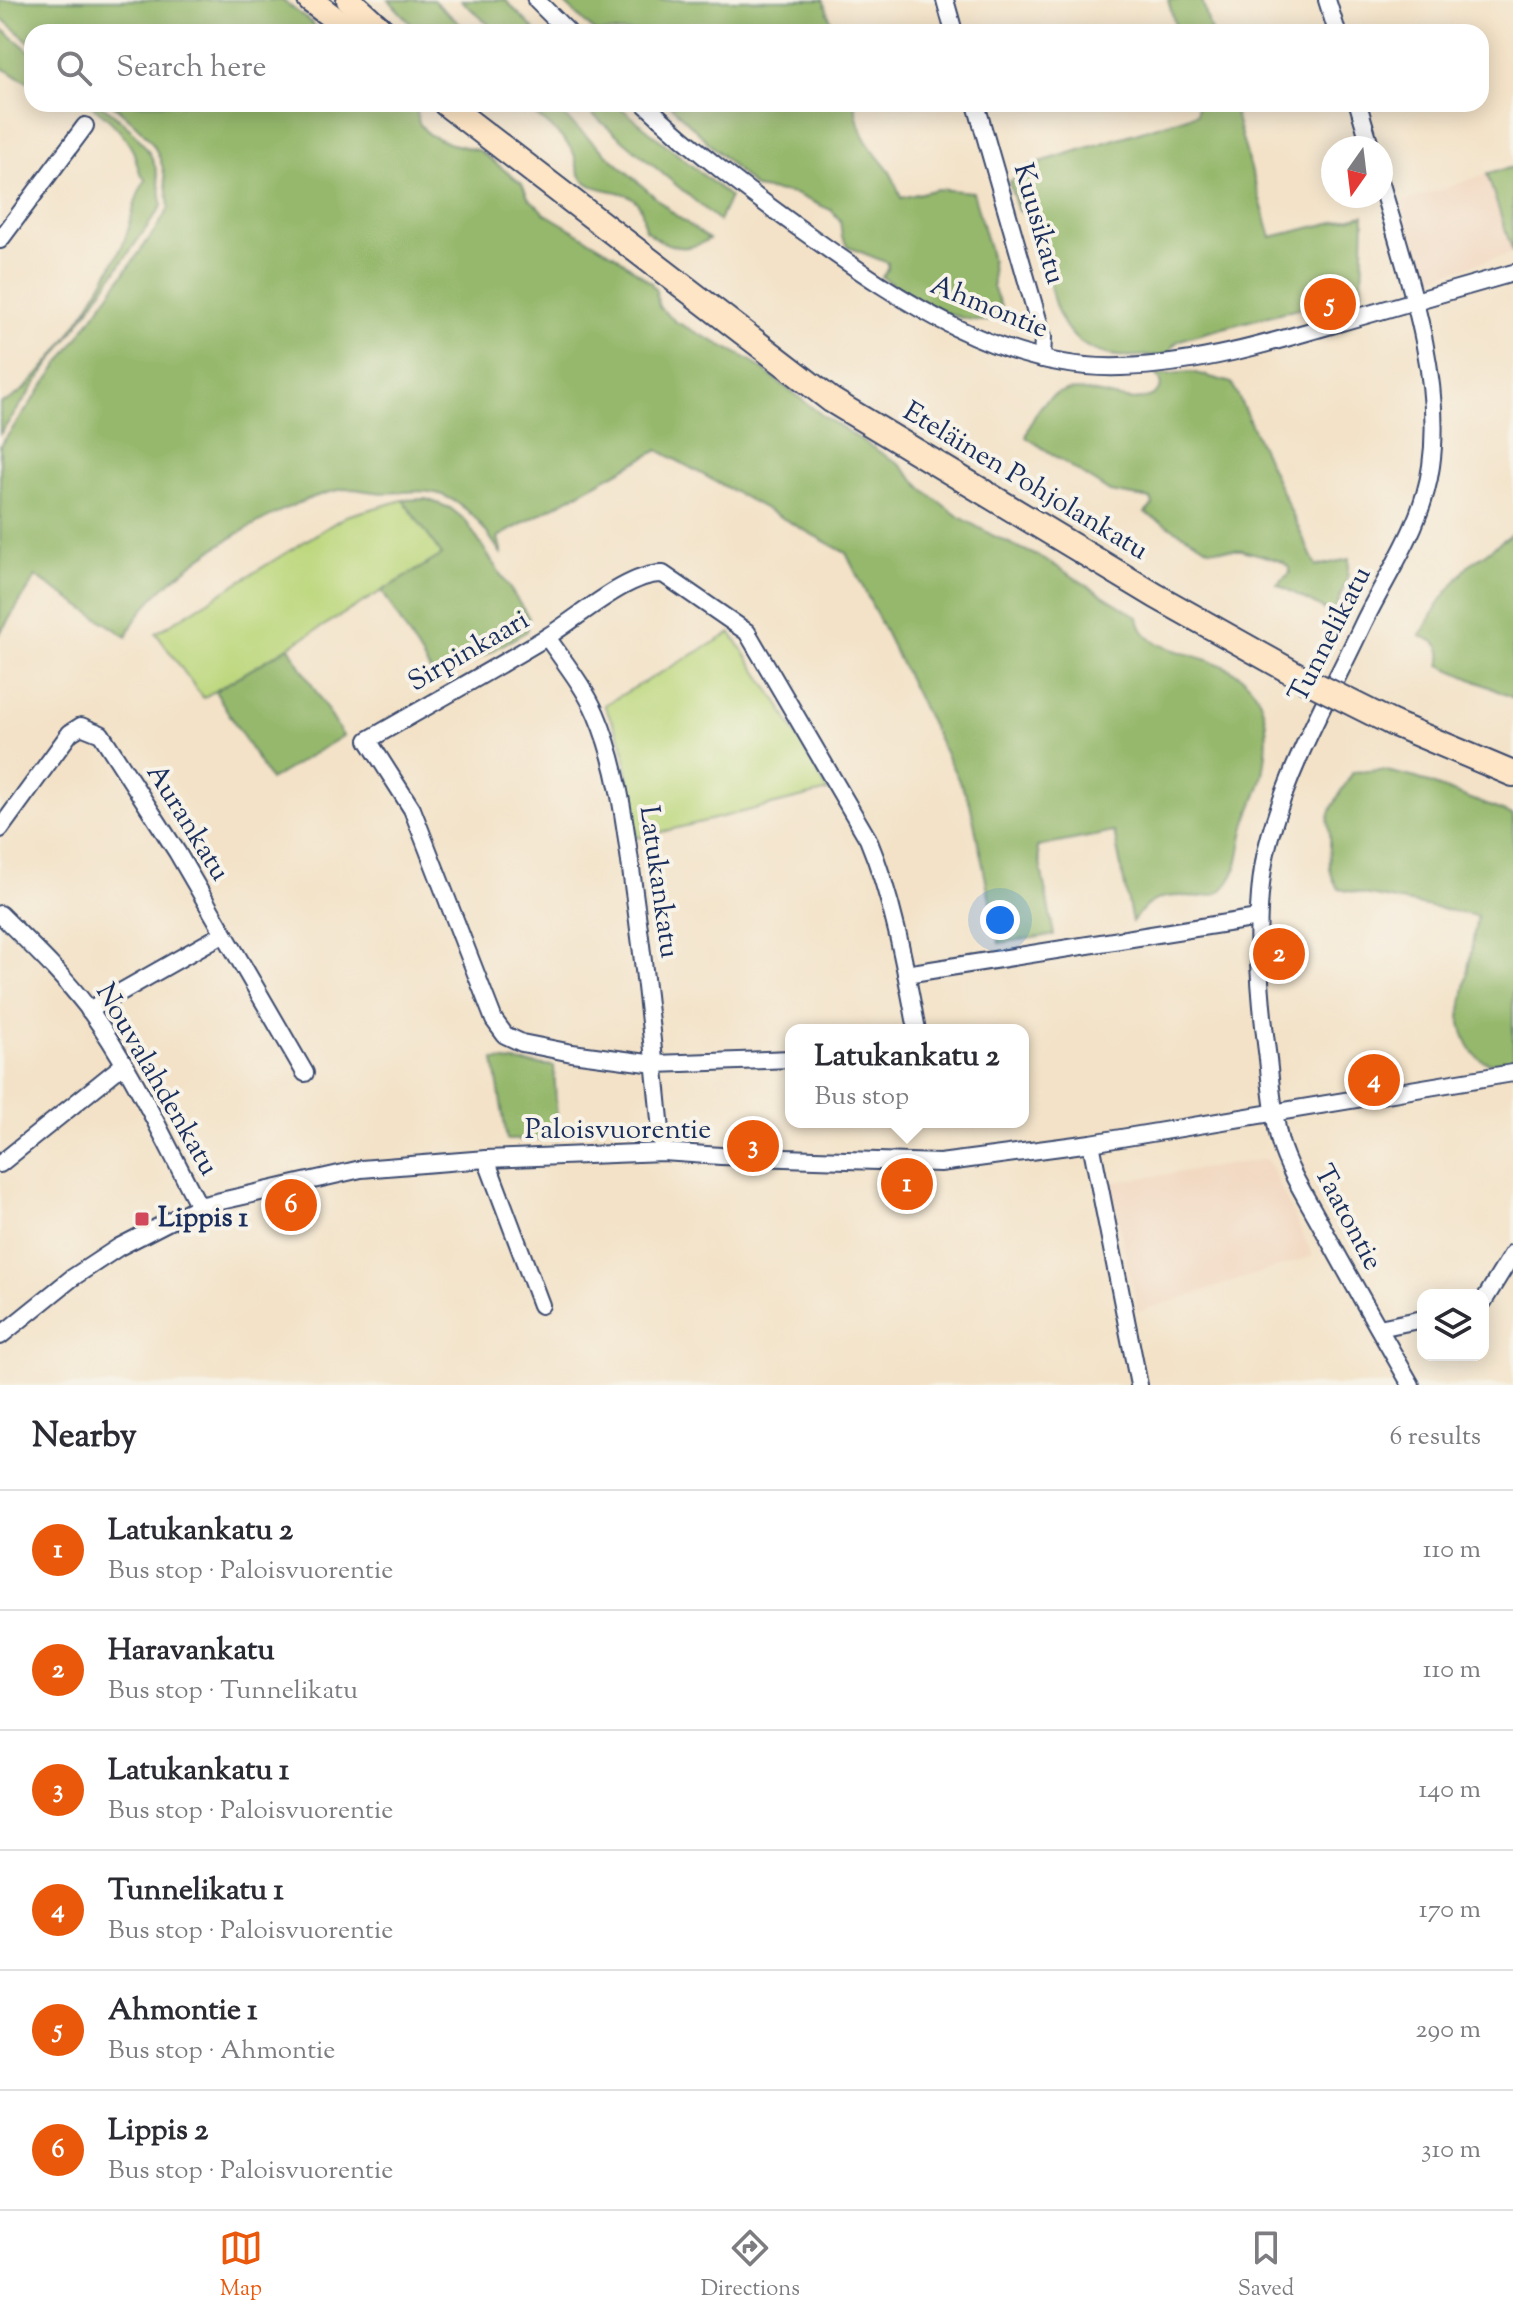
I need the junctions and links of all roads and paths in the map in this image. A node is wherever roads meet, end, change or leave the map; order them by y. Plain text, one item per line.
1 (310, 0) edge
2 (349, 0) edge
3 (536, 0) edge
4 (945, 0) edge
5 (1327, 0) edge
6 (342, 24) edge
7 (375, 24) edge
8 (560, 24) edge
9 (952, 24) edge
10 (1334, 24) edge
11 (456, 112) edge
12 (471, 112) edge
13 (655, 112) edge
14 (978, 112) edge
15 (1360, 112) edge
16 (85, 126) dead end
17 (1367, 136) edge
18 (544, 179) junction
19 (1388, 208) edge
20 (0, 240) edge
21 (1513, 273) edge
22 (1415, 301) junction
23 (1042, 359) junction
24 (547, 637) junction
25 (1513, 774) edge
26 (0, 829) edge
27 (0, 914) edge
28 (1258, 918) junction
29 (223, 934) junction
30 (906, 974) junction
31 (89, 1010) junction
32 (916, 1024) edge
33 (785, 1059) edge
34 (655, 1064) junction
35 (123, 1065) junction
36 (305, 1073) dead end
37 (1513, 1073) edge
38 (1275, 1113) junction
39 (1091, 1143) junction
40 (663, 1152) junction
41 (486, 1159) junction
42 (0, 1164) edge
43 (199, 1206) junction
44 (1513, 1253) edge
45 (1489, 1292) edge
46 (541, 1305) dead end
47 (1417, 1320) edge
48 (1379, 1328) junction
49 (0, 1336) edge
50 (1139, 1385) edge
51 (1411, 1385) edge

1 - 6 main road
2 - 7 main road
3 - 8 street
4 - 9 street
5 - 10 street
11 - 18 main road, Eteläinen Pohjolankatu
12 - 18 main road, Eteläinen Pohjolankatu
13 - 23 street, Ahmontie
14 - 23 street, Kuusikatu
15 - 17 street
16 - 20 street
18 - 25 main road, Eteläinen Pohjolankatu, bridge
19 - 22 street, Tunnelikatu
21 - 22 street, Ahmontie
22 - 23 street, Ahmontie
22 - 28 street, Tunnelikatu
24 - 30 street, Sirpinkaari
24 - 34 street, Latukankatu
24 - 34 street, Sirpinkaari
26 - 29 street, Aurankatu
27 - 31 street, Nouvalahdenkatu
28 - 30 street
28 - 38 street, Tunnelikatu
29 - 31 street
29 - 36 street, Aurankatu
30 - 32 street, Sirpinkaari
31 - 35 street, Nouvalahdenkatu
33 - 34 street, Sirpinkaari
34 - 40 street, Latukankatu
35 - 42 street
35 - 43 street, Nouvalahdenkatu
37 - 38 street, Paloisvuorentie
38 - 39 street, Paloisvuorentie
38 - 48 street, Taatontie
39 - 40 street, Paloisvuorentie
39 - 50 street
40 - 41 street, Paloisvuorentie
41 - 43 street, Paloisvuorentie
41 - 46 street
43 - 49 street, Paloisvuorentie
44 - 45 street
47 - 48 street
48 - 51 street, Taatontie

